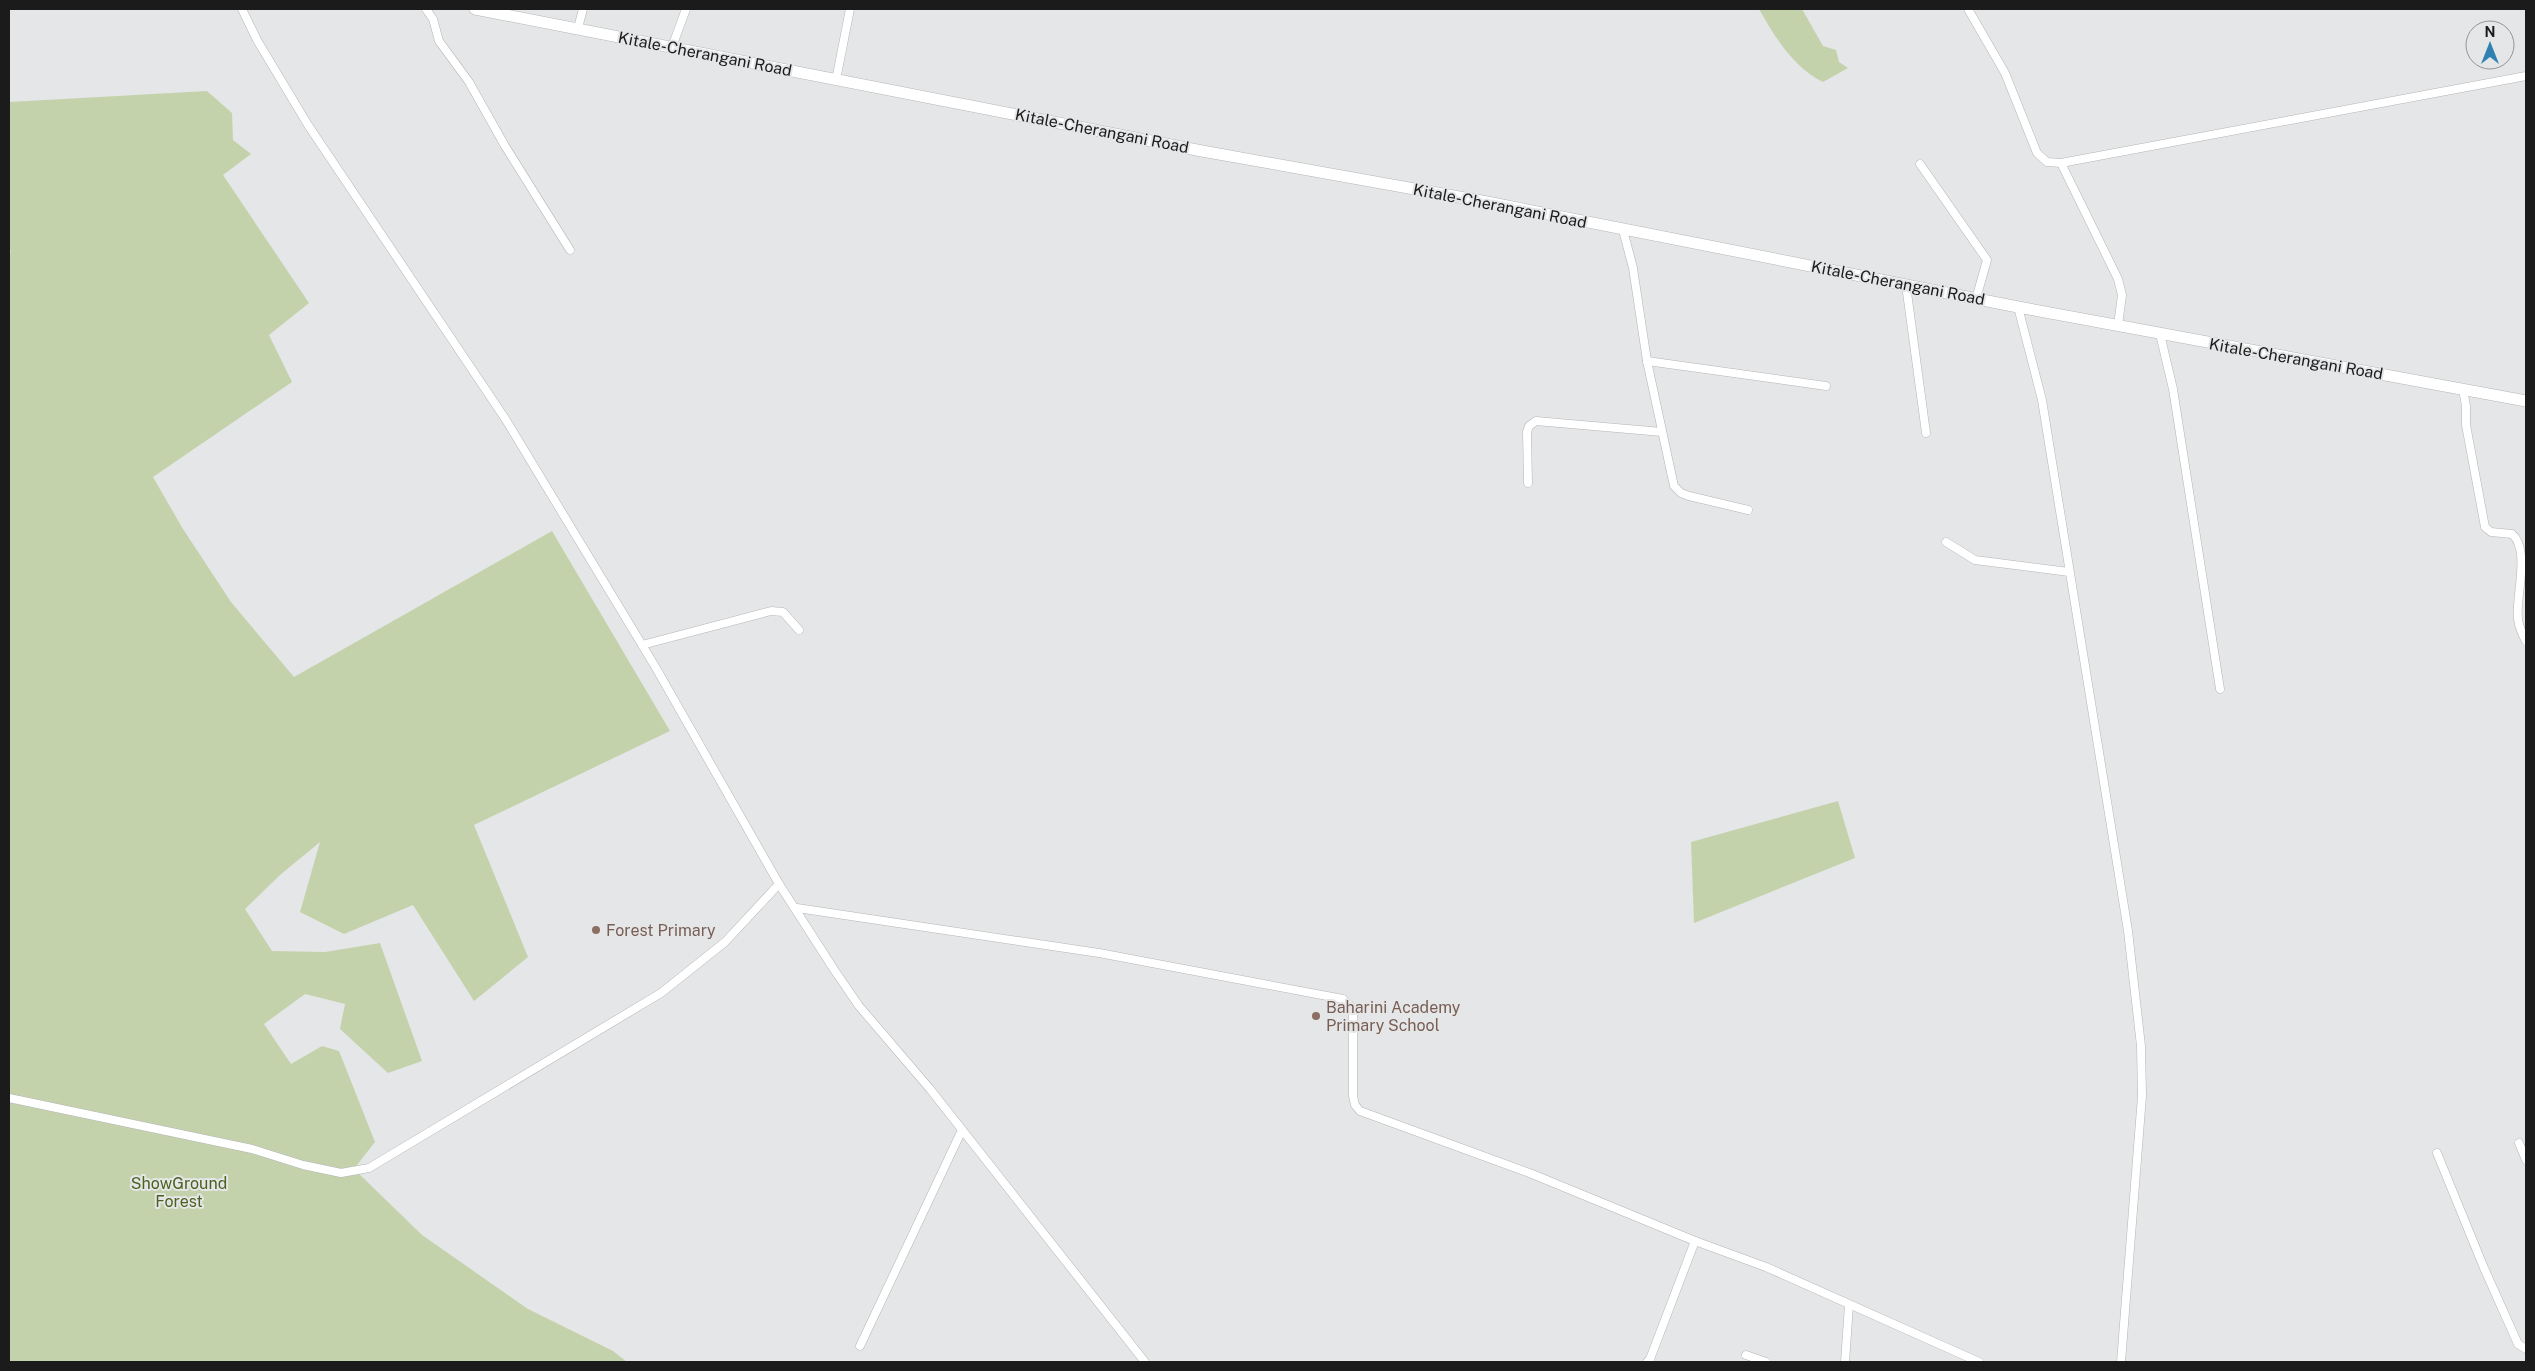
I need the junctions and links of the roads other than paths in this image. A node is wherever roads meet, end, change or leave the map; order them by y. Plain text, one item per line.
1 (242, 9) edge
2 (426, 9) edge
3 (475, 9) edge
4 (583, 9) edge
5 (686, 9) edge
6 (850, 9) edge
7 (1968, 9) edge
8 (578, 28) junction
9 (672, 47) junction
10 (2526, 76) edge
11 (836, 80) junction
12 (2061, 163) junction
13 (1920, 164) dead end
14 (1624, 230) junction
15 (570, 250) dead end
16 (1906, 285) junction
17 (1976, 299) junction
18 (2018, 307) junction
19 (2118, 325) junction
20 (2160, 334) junction
21 (1647, 361) junction
22 (1826, 386) dead end
23 (2462, 389) junction
24 (2526, 401) edge
25 (1662, 432) junction
26 (1926, 432) dead end
27 (1528, 483) dead end
28 (1748, 510) dead end
29 (1946, 542) dead end
30 (2069, 572) junction
31 (799, 630) dead end
32 (2526, 641) edge
33 (642, 645) junction
34 (2220, 689) dead end
35 (779, 884) junction
36 (797, 908) junction
37 (9, 1098) edge
38 (962, 1130) junction
39 (2519, 1143) dead end
40 (2437, 1153) dead end
41 (2526, 1160) edge
42 (1695, 1242) junction
43 (1849, 1305) junction
44 (860, 1346) dead end
45 (2526, 1349) edge
46 (1746, 1354) dead end
47 (1145, 1362) edge
48 (1647, 1362) edge
49 (1766, 1362) edge
50 (1845, 1362) edge
51 (1979, 1362) edge
52 (2121, 1362) edge

1 - 33 street
2 - 15 street
3 - 8 main road, Kitale-Cherangani Road
4 - 8 street
5 - 9 street
6 - 11 street
7 - 12 street
8 - 9 main road, Kitale-Cherangani Road
9 - 11 main road, Kitale-Cherangani Road
10 - 12 street
11 - 14 main road, Kitale-Cherangani Road
12 - 19 street
13 - 17 street
14 - 16 main road, Kitale-Cherangani Road
14 - 21 street
16 - 17 main road, Kitale-Cherangani Road
16 - 26 street
17 - 18 main road, Kitale-Cherangani Road
18 - 19 main road, Kitale-Cherangani Road
18 - 30 street
19 - 20 main road, Kitale-Cherangani Road
20 - 23 main road, Kitale-Cherangani Road
20 - 34 street
21 - 22 street
21 - 25 street
23 - 24 main road, Kitale-Cherangani Road
23 - 32 street
25 - 27 street
25 - 28 street
29 - 30 street
30 - 52 street
31 - 33 street
33 - 35 street
35 - 36 street
35 - 37 street
36 - 38 street
36 - 42 street
38 - 44 street
38 - 47 street
39 - 41 street
40 - 45 street
42 - 43 street
42 - 48 street
43 - 50 street
43 - 51 street
46 - 49 street

